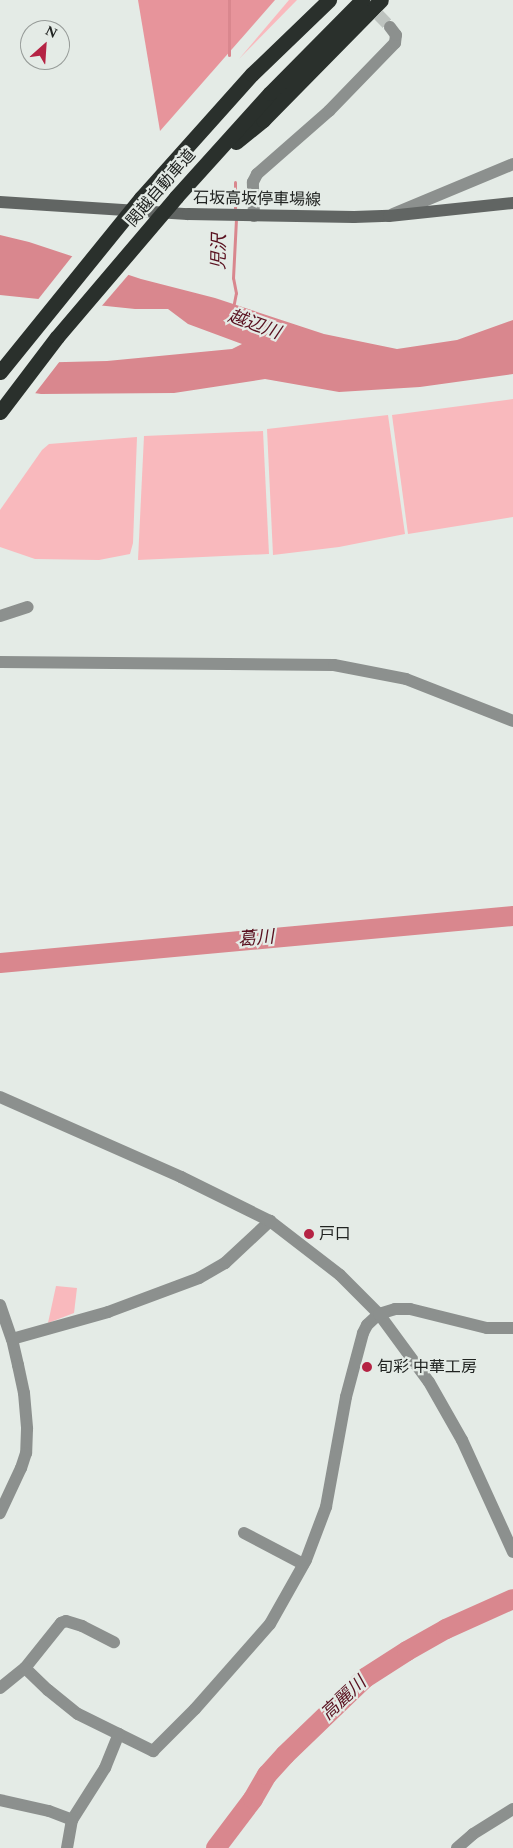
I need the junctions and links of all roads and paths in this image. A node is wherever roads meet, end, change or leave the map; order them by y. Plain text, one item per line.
1 (322, 0) edge
2 (329, 0) edge
3 (362, 0) edge
4 (381, 0) edge
5 (390, 27) tunnel mouth
6 (252, 74) junction
7 (513, 164) edge
8 (194, 176) junction
9 (0, 202) edge
10 (513, 203) edge
11 (249, 216) junction
12 (389, 216) junction
13 (0, 372) edge
14 (0, 412) edge
15 (28, 607) dead end
16 (0, 616) edge
17 (0, 662) edge
18 (513, 721) edge
19 (0, 1097) edge
20 (270, 1221) junction
21 (0, 1305) edge
22 (379, 1314) junction
23 (513, 1328) edge
24 (12, 1339) junction
25 (0, 1513) edge
26 (244, 1533) dead end
27 (513, 1552) edge
28 (303, 1564) junction
29 (114, 1642) dead end
30 (25, 1668) junction
31 (0, 1688) edge
32 (119, 1734) junction
33 (0, 1800) edge
34 (513, 1808) edge
35 (72, 1820) junction
36 (67, 1848) edge
37 (457, 1848) edge

1 - 6 highway
2 - 6 highway, 関越自動車道
3 - 8 highway, 関越自動車道
4 - 8 highway
5 - 11 street
6 - 13 highway, 関越自動車道, bridge
7 - 12 street
8 - 14 highway, 関越自動車道, bridge
9 - 11 main road, 石坂高坂停車場線
10 - 12 main road, 石坂高坂停車場線
11 - 12 main road, 石坂高坂停車場線
15 - 16 street
17 - 18 street
19 - 20 street
20 - 22 street
20 - 24 street
21 - 24 street
22 - 23 street
22 - 27 street
22 - 28 street
24 - 25 street
26 - 28 street
28 - 32 street
29 - 30 street
30 - 31 street
30 - 32 street
32 - 35 street
33 - 35 street
34 - 37 street
35 - 36 street

